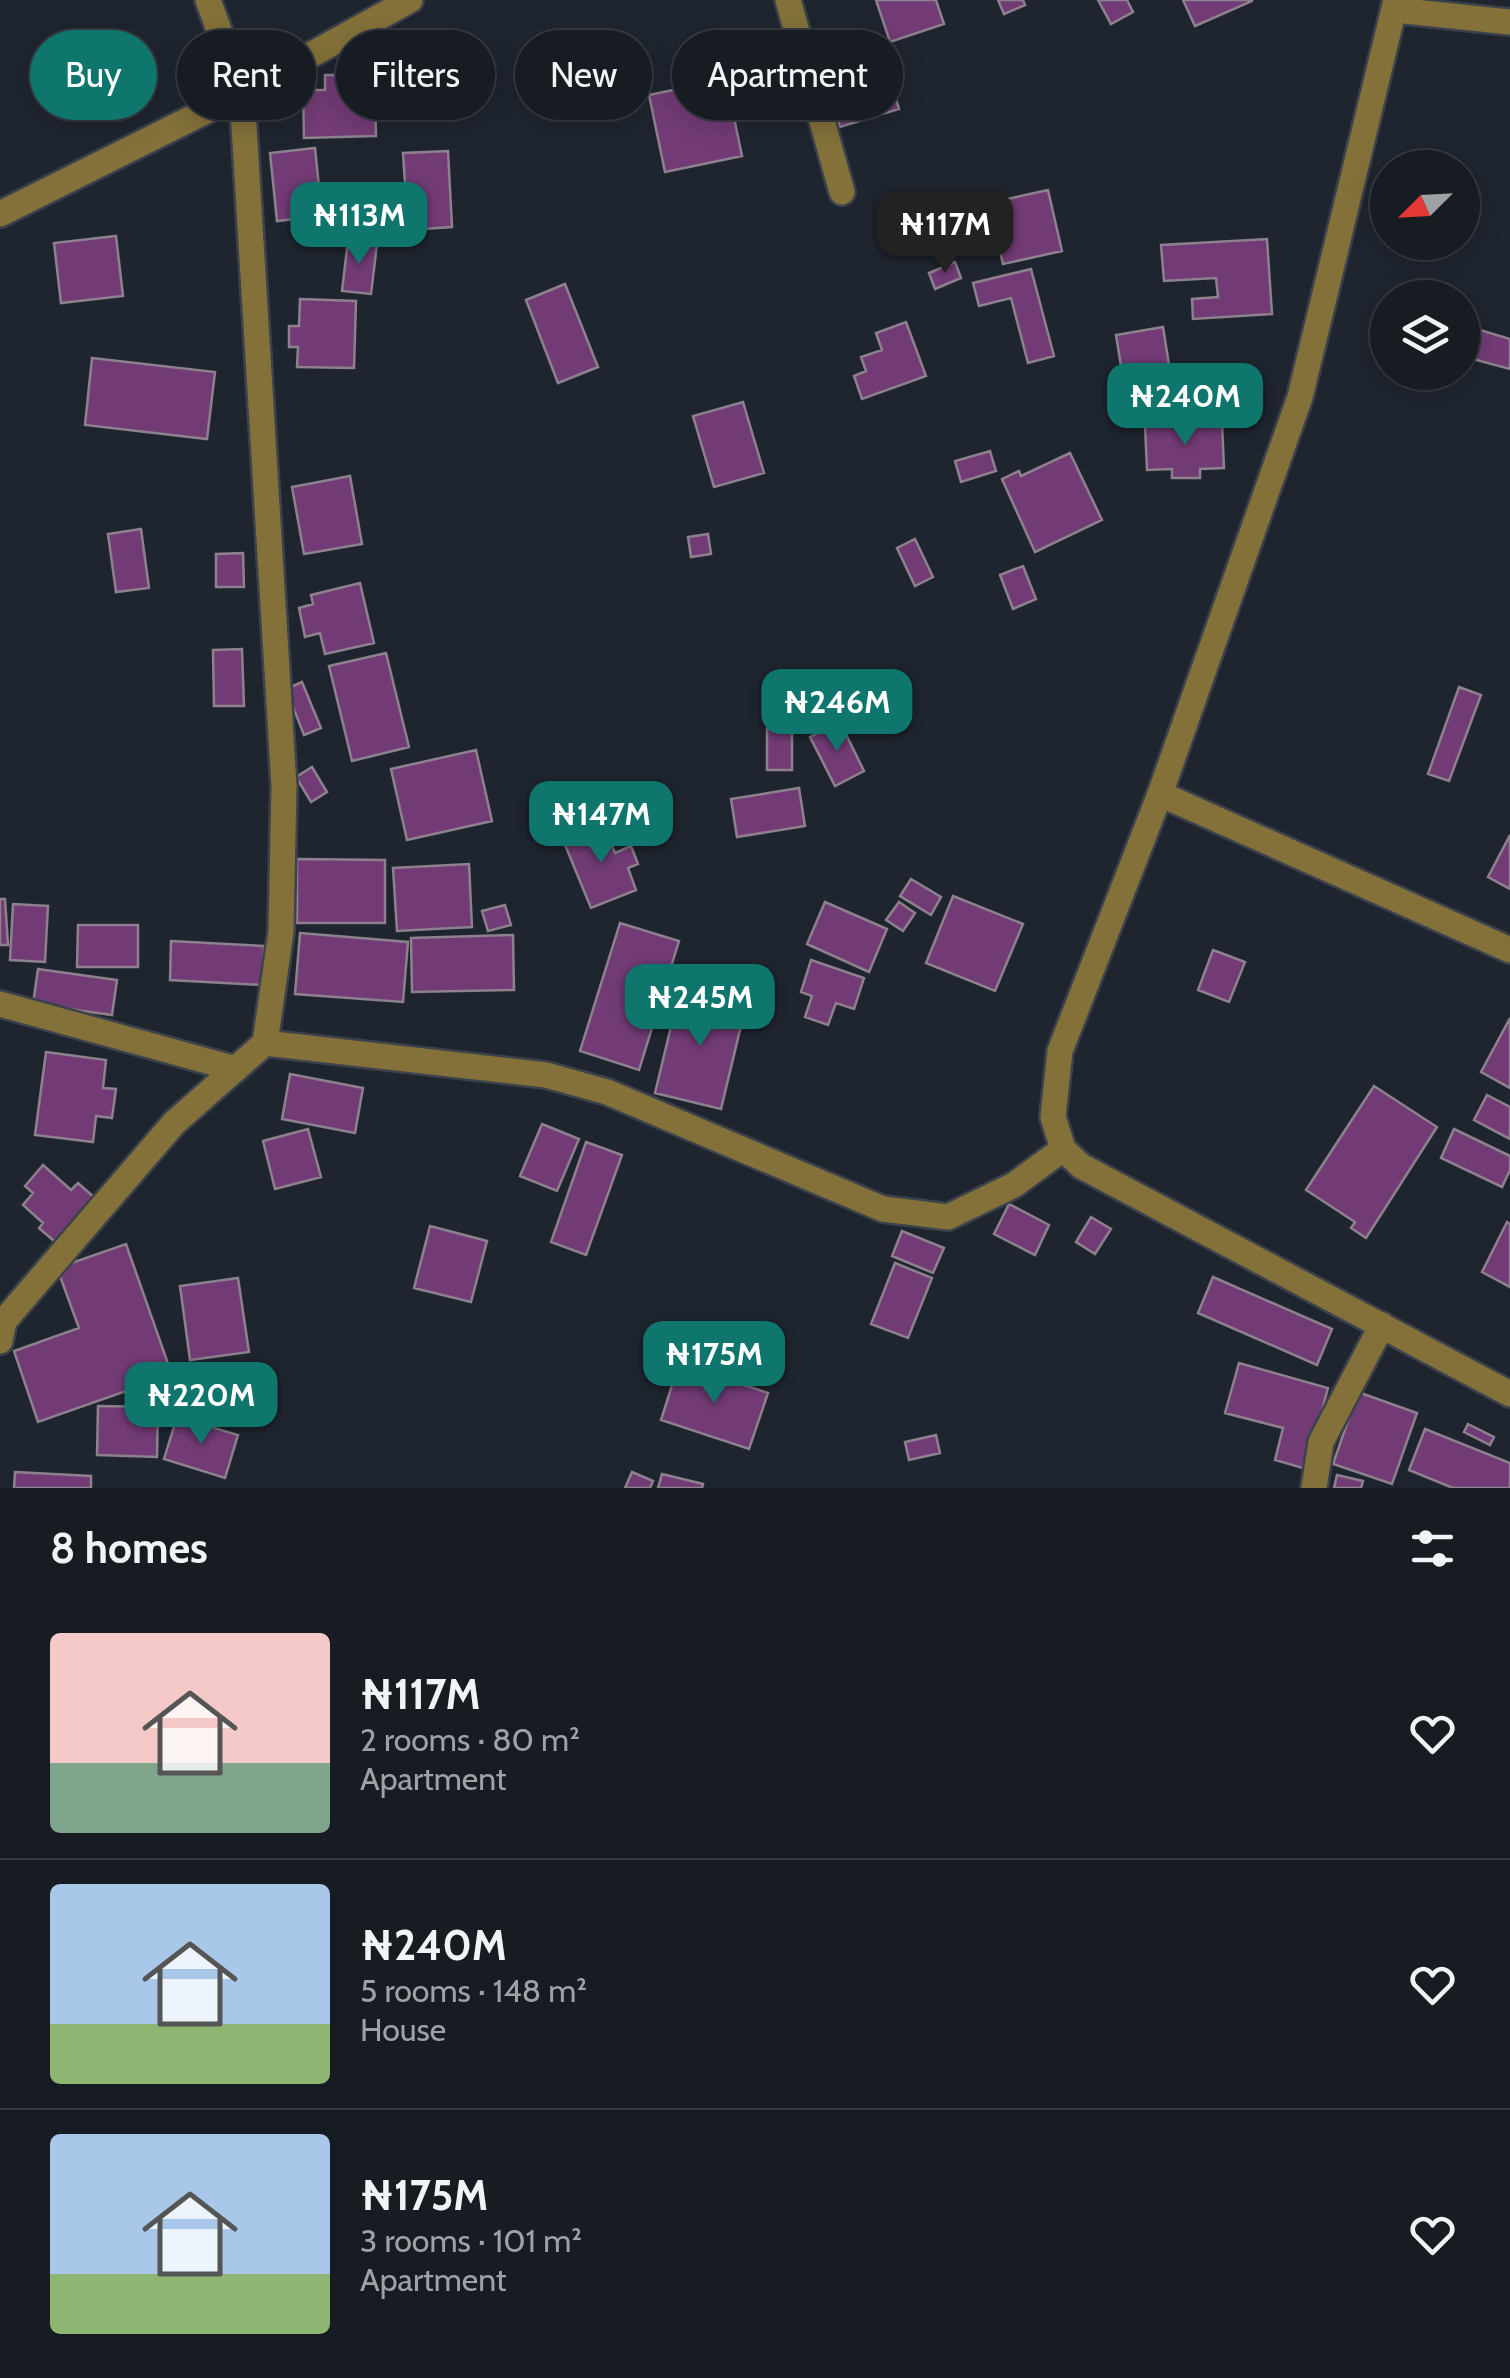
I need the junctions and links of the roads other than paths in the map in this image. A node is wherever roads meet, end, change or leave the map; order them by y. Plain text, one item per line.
1 (208, 0) edge
2 (410, 0) edge
3 (788, 0) edge
4 (1395, 5) edge
5 (1510, 22) edge
6 (219, 30) edge
7 (316, 52) edge
8 (188, 120) edge
9 (244, 120) edge
10 (842, 192) dead end
11 (0, 214) edge
12 (1160, 794) junction
13 (1510, 950) edge
14 (0, 1004) edge
15 (265, 1043) junction
16 (236, 1068) junction
17 (1063, 1149) junction
18 (1382, 1325) junction
19 (0, 1341) edge
20 (1510, 1394) edge
21 (1314, 1488) edge

1 - 6 street
2 - 7 street
3 - 10 street
4 - 5 street
4 - 12 street
8 - 11 street
9 - 15 street
12 - 13 street
12 - 17 street
14 - 16 street
15 - 16 street
15 - 17 street
16 - 19 street
17 - 18 street
18 - 20 street
18 - 21 street

